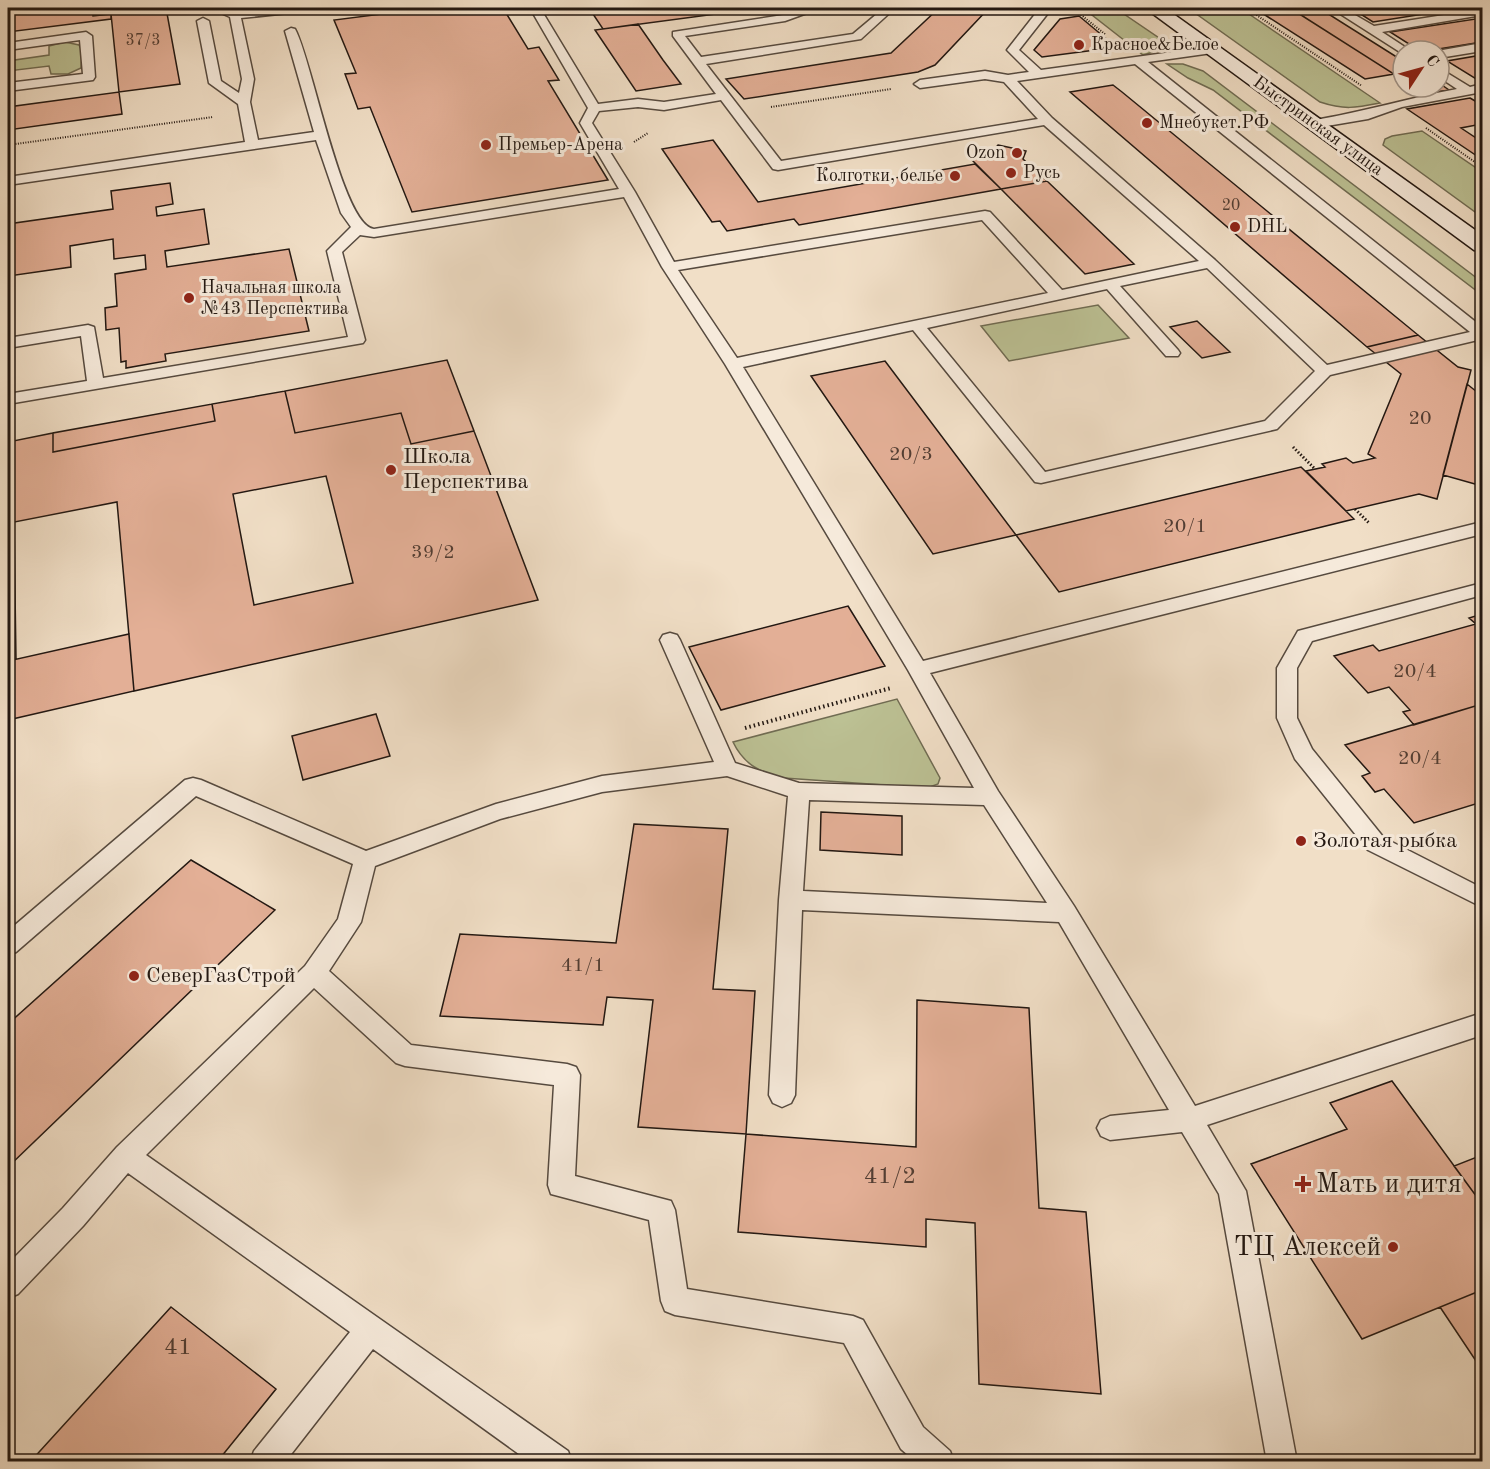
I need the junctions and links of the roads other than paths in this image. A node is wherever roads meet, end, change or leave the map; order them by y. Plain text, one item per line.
1 (218, 8) edge
2 (307, 8) edge
3 (535, 8) edge
4 (815, 8) edge
5 (890, 8) edge
6 (1046, 8) edge
7 (1154, 8) edge
8 (1336, 8) edge
9 (1482, 12) edge
10 (235, 15) junction
11 (203, 21) dead end
12 (1373, 30) junction
13 (291, 31) dead end
14 (1391, 42) edge
15 (8, 46) edge
16 (1482, 47) edge
17 (1212, 49) junction
18 (1451, 52) edge
19 (1138, 60) junction
20 (699, 61) junction
21 (1038, 74) junction
22 (1008, 78) junction
23 (1451, 80) edge
24 (920, 84) dead end
25 (8, 87) edge
26 (1482, 88) edge
27 (1468, 91) junction
28 (726, 96) junction
29 (245, 107) junction
30 (594, 108) junction
31 (1047, 121) junction
32 (1315, 124) junction
33 (321, 135) junction
34 (252, 146) junction
35 (8, 181) edge
36 (628, 192) junction
37 (358, 228) junction
38 (1482, 245) edge
39 (1210, 263) junction
40 (669, 267) junction
41 (1110, 284) junction
42 (1058, 295) junction
43 (917, 325) junction
44 (1482, 334) edge
45 (8, 343) edge
46 (1172, 353) dead end
47 (733, 364) junction
48 (1324, 371) junction
49 (96, 383) junction
50 (8, 399) edge
51 (1482, 528) edge
52 (1482, 589) edge
53 (670, 640) dead end
54 (921, 674) junction
55 (727, 768) junction
56 (799, 791) junction
57 (990, 797) junction
58 (365, 860) junction
59 (1482, 898) edge
60 (790, 900) junction
61 (1066, 913) junction
62 (8, 945) edge
63 (314, 973) junction
64 (1482, 1024) edge
65 (782, 1095) dead end
66 (1191, 1119) junction
67 (1110, 1128) dead end
68 (126, 1156) junction
69 (8, 1284) edge
70 (370, 1330) junction
71 (265, 1461) edge
72 (557, 1461) edge
73 (939, 1461) edge
74 (1282, 1461) edge

1 - 10 lane
2 - 10 lane
3 - 30 lane
4 - 20 lane
5 - 20 lane
6 - 21 lane
7 - 17 main road, Быстринская улица
8 - 12 lane
9 - 12 lane
10 - 29 lane
11 - 29 lane
12 - 14 lane
13 - 33 lane
15 - 25 lane
16 - 18 lane
17 - 19 lane
17 - 32 main road, Быстринская улица
19 - 21 lane
19 - 44 lane
20 - 28 lane
21 - 22 lane
22 - 24 lane
22 - 31 lane
23 - 27 lane
26 - 27 lane
27 - 32 lane
28 - 30 lane
28 - 31 lane
29 - 34 lane
30 - 36 lane
31 - 39 lane
32 - 38 main road, Быстринская улица
33 - 34 lane
33 - 37 lane
34 - 35 lane
36 - 37 lane
36 - 40 lane
37 - 49 lane
39 - 41 lane
39 - 48 lane
40 - 42 lane
40 - 47 lane
41 - 42 lane
41 - 46 lane
42 - 43 lane
43 - 47 lane
43 - 48 lane
44 - 48 lane
45 - 49 lane
47 - 54 lane
49 - 50 lane
51 - 54 lane
52 - 59 lane
53 - 55 lane
54 - 57 lane
55 - 56 lane
55 - 58 lane
56 - 57 lane
56 - 60 lane
57 - 61 lane
58 - 62 lane
58 - 63 lane
60 - 61 lane
60 - 65 lane
61 - 66 lane
63 - 68 lane
63 - 73 lane
64 - 66 lane
66 - 67 lane
66 - 74 lane
68 - 69 lane
68 - 70 lane
70 - 71 lane
70 - 72 lane

